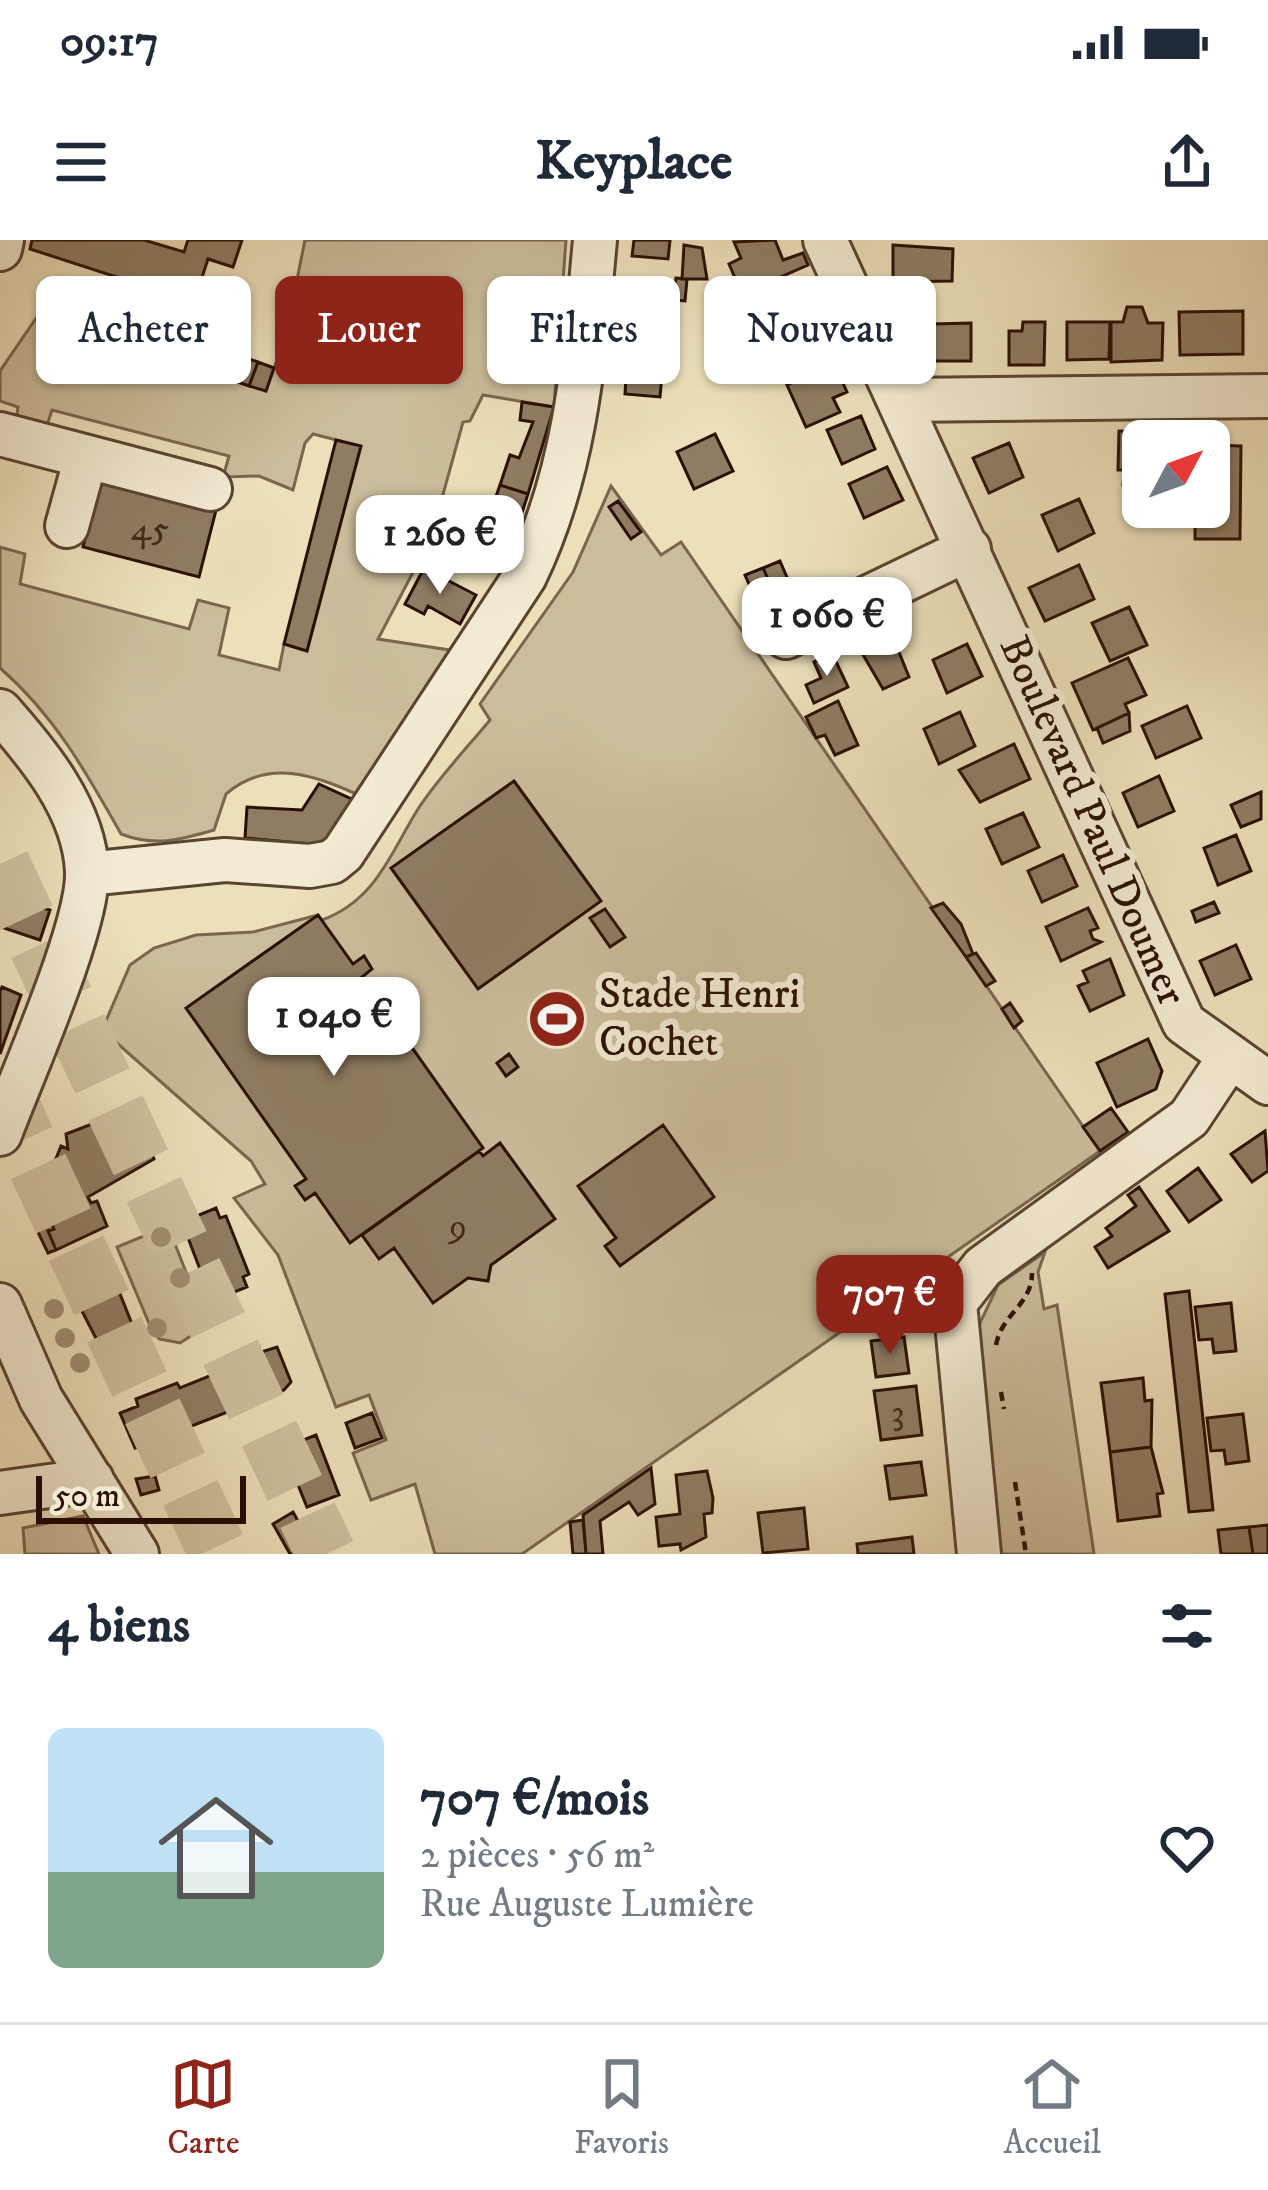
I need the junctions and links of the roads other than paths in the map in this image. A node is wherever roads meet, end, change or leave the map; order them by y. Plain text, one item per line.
1 (2, 240) edge
2 (595, 240) edge
3 (825, 240) edge
4 (0, 249) edge
5 (1268, 396) edge
6 (900, 400) junction
7 (0, 434) edge
8 (86, 457) junction
9 (210, 489) dead end
10 (68, 526) dead end
11 (969, 549) junction
12 (786, 637) dead end
13 (0, 711) edge
14 (87, 874) junction
15 (1229, 1058) junction
16 (1268, 1083) edge
17 (0, 1134) edge
18 (0, 1305) edge
19 (92, 1480) junction
20 (0, 1493) edge
21 (137, 1554) edge
22 (979, 1554) edge

1 - 4 street
2 - 14 street
3 - 6 street, Boulevard Paul Doumer
5 - 6 street
6 - 11 street, Boulevard Paul Doumer
7 - 8 street
8 - 9 street
8 - 10 street
11 - 12 street
11 - 15 street, Boulevard Paul Doumer
13 - 14 street
14 - 17 street
15 - 16 street, Boulevard Paul Doumer
15 - 22 street
18 - 19 street
19 - 20 street
19 - 21 street

